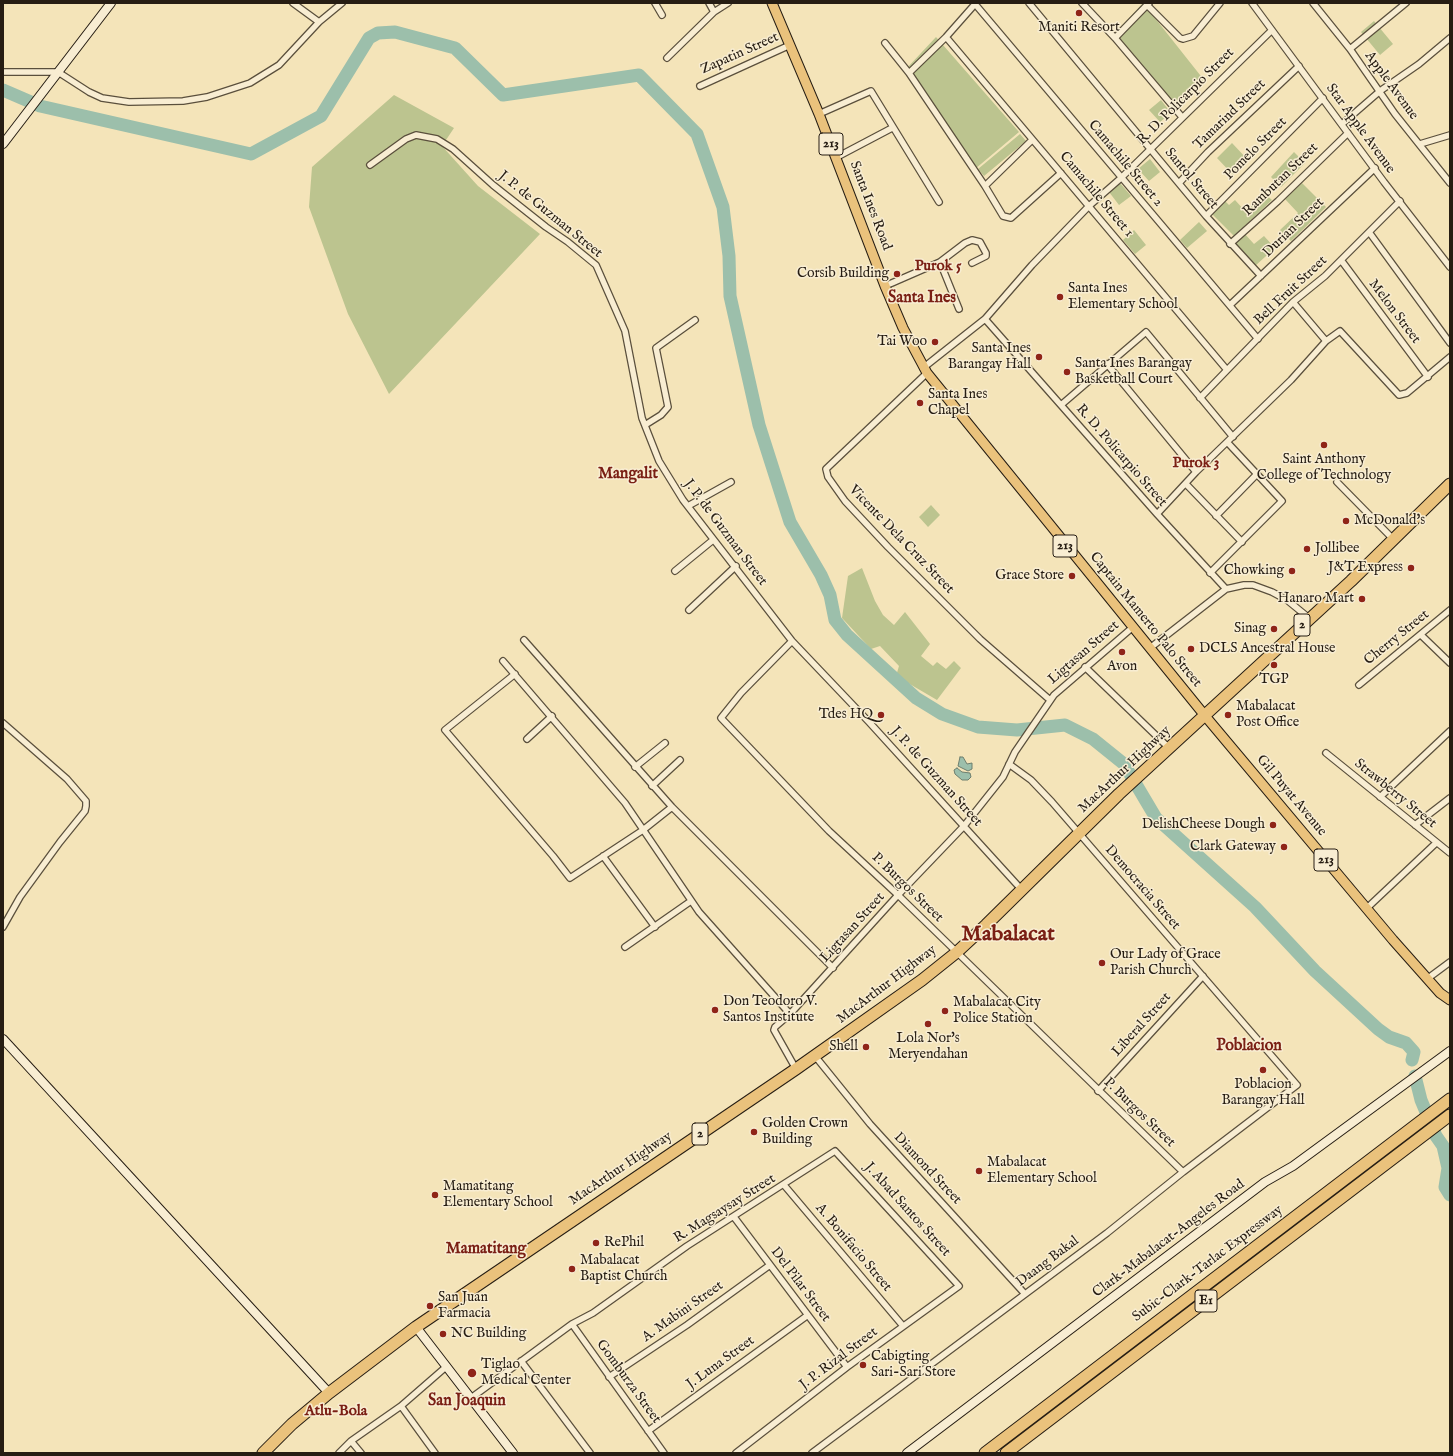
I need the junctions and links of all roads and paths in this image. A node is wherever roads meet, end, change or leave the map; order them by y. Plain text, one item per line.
1 (111, 3) edge
2 (293, 3) edge
3 (342, 3) edge
4 (655, 3) edge
5 (709, 3) edge
6 (728, 3) edge
7 (772, 3) edge
8 (976, 3) edge
9 (1029, 3) edge
10 (1220, 3) edge
11 (1252, 3) edge
12 (1323, 3) edge
13 (1406, 3) edge
14 (1085, 4) edge
15 (1148, 4) edge
16 (1315, 6) edge
17 (714, 12) junction
18 (662, 15) dead end
19 (319, 22) junction
20 (1272, 30) junction
21 (946, 37) junction
22 (1115, 38) junction
23 (1450, 38) edge
24 (885, 42) dead end
25 (790, 45) junction
26 (1350, 49) junction
27 (667, 58) dead end
28 (1299, 66) junction
29 (3, 72) edge
30 (58, 72) junction
31 (909, 73) junction
32 (700, 86) dead end
33 (1380, 91) junction
34 (1323, 98) junction
35 (819, 114) junction
36 (1182, 117) junction
37 (1342, 124) junction
38 (892, 128) junction
39 (1348, 133) junction
40 (1450, 136) edge
41 (1032, 140) junction
42 (3, 144) edge
43 (1420, 144) junction
44 (1150, 148) junction
45 (837, 157) junction
46 (370, 165) dead end
47 (1375, 168) junction
48 (1061, 173) junction
49 (1121, 178) junction
50 (1179, 183) junction
51 (1450, 183) edge
52 (985, 186) junction
53 (1400, 201) junction
54 (939, 202) dead end
55 (1090, 206) junction
56 (1206, 216) junction
57 (1369, 232) junction
58 (1230, 244) junction
59 (1341, 260) junction
60 (940, 262) junction
61 (972, 263) dead end
62 (1450, 267) edge
63 (1262, 276) junction
64 (886, 286) junction
65 (1293, 302) junction
66 (1230, 305) junction
67 (959, 309) dead end
68 (985, 319) junction
69 (695, 320) dead end
70 (1258, 339) junction
71 (1326, 341) junction
72 (1450, 343) edge
73 (1450, 357) edge
74 (1107, 364) junction
75 (925, 370) junction
76 (1227, 370) junction
77 (1428, 377) junction
78 (1200, 398) junction
79 (1061, 405) junction
80 (645, 425) junction
81 (1233, 437) junction
82 (1228, 443) junction
83 (1196, 472) junction
84 (1257, 474) junction
85 (732, 482) dead end
86 (1337, 482) dead end
87 (1186, 484) junction
88 (1450, 484) edge
89 (688, 506) junction
90 (1157, 514) junction
91 (1216, 516) junction
92 (1393, 539) junction
93 (713, 540) junction
94 (1242, 542) junction
95 (736, 566) junction
96 (675, 571) dead end
97 (1210, 573) junction
98 (1226, 589) junction
99 (689, 610) dead end
100 (1450, 610) edge
101 (1309, 618) junction
102 (1133, 627) junction
103 (1421, 635) junction
104 (524, 640) dead end
105 (792, 641) junction
106 (1150, 648) junction
107 (503, 660) dead end
108 (1450, 663) edge
109 (1086, 667) junction
110 (516, 674) junction
111 (1359, 685) dead end
112 (1050, 700) junction
113 (552, 716) junction
114 (1206, 716) junction
115 (3, 723) edge
116 (1450, 731) edge
117 (527, 738) dead end
118 (665, 743) dead end
119 (1169, 748) junction
120 (1326, 753) dead end
121 (680, 760) dead end
122 (1009, 764) junction
123 (635, 767) junction
124 (652, 786) junction
125 (1380, 797) junction
126 (1450, 798) edge
127 (672, 806) junction
128 (1415, 825) junction
129 (964, 826) junction
130 (643, 830) junction
131 (1079, 833) junction
132 (1436, 843) junction
133 (1450, 853) edge
134 (603, 856) junction
135 (1021, 889) junction
136 (898, 895) junction
137 (691, 901) junction
138 (1367, 908) junction
139 (3, 927) edge
140 (655, 927) junction
141 (625, 947) dead end
142 (957, 952) junction
143 (1450, 962) edge
144 (833, 968) junction
145 (1203, 976) junction
146 (1427, 979) junction
147 (1450, 1000) edge
148 (790, 1014) junction
149 (3, 1039) edge
150 (1450, 1051) edge
151 (815, 1056) junction
152 (796, 1069) junction
153 (1296, 1087) joint
154 (1098, 1091) junction
155 (1450, 1099) edge
156 (1450, 1115) edge
157 (835, 1151) joint
158 (1183, 1172) junction
159 (784, 1185) junction
160 (734, 1217) junction
161 (770, 1265) junction
162 (959, 1286) joint
163 (1025, 1294) junction
164 (808, 1315) junction
165 (572, 1324) junction
166 (903, 1326) junction
167 (416, 1327) junction
168 (521, 1361) junction
169 (447, 1366) junction
170 (847, 1367) junction
171 (609, 1377) junction
172 (329, 1392) junction
173 (471, 1398) junction
174 (401, 1406) junction
175 (648, 1431) junction
176 (351, 1441) junction
177 (263, 1453) edge
178 (339, 1453) edge
179 (361, 1453) edge
180 (436, 1453) edge
181 (513, 1453) edge
182 (590, 1453) edge
183 (664, 1453) edge
184 (736, 1453) edge
185 (812, 1453) edge
186 (907, 1453) edge
187 (985, 1453) edge
188 (1006, 1453) edge

1 - 30 street
2 - 19 street
3 - 19 street
4 - 18 street
5 - 17 street
6 - 17 street
7 - 25 main road, Santa Ines Road / 213
8 - 21 street
8 - 49 street, Camachile Street 2
9 - 44 street, Santol Street
10 - 15 street
11 - 20 street, Star Apple Avenue
12 - 16 street
13 - 26 street
14 - 22 street
15 - 22 street
16 - 26 street, Apple Avenue
17 - 27 street
19 - 30 street
20 - 28 street, Star Apple Avenue
20 - 36 street, R. D. Policarpio Street
21 - 31 street
21 - 41 street, Camachile Street 1
22 - 36 street
23 - 33 street
24 - 31 street
25 - 32 street, Zapatin Street
25 - 35 main road, Santa Ines Road / 213
26 - 33 street, Apple Avenue
28 - 34 street, Star Apple Avenue
28 - 50 street, Tamarind Street
29 - 30 street
30 - 42 street
31 - 52 street
33 - 37 street
33 - 43 street, Apple Avenue
34 - 37 street, Star Apple Avenue
34 - 56 street, Pomelo Street
35 - 38 street
35 - 45 main road, Santa Ines Road / 213
36 - 44 street, R. D. Policarpio Street
37 - 39 street, Star Apple Avenue
38 - 45 street
38 - 54 street
39 - 47 street, Star Apple Avenue
39 - 58 street, Rambutan Street
40 - 43 street
41 - 48 street, Camachile Street 1
41 - 52 street
43 - 51 street, Apple Avenue
44 - 49 street, R. D. Policarpio Street
44 - 50 street, Santol Street
45 - 64 main road, Santa Ines Road / 213
46 - 80 street, J. P. de Guzman Street
47 - 53 street, Star Apple Avenue
47 - 63 street, Durian Street
48 - 52 street
48 - 55 street, Camachile Street 1
49 - 55 street, R. D. Policarpio Street
49 - 66 street, Camachile Street 2
50 - 56 street, Santol Street
53 - 57 street, Bell Fruit Street
53 - 62 street, Star Apple Avenue
55 - 68 street, R. D. Policarpio Street
55 - 76 street, Camachile Street 1
56 - 58 street, Santol Street
57 - 59 street, Bell Fruit Street
57 - 72 street
58 - 63 street, Santol Street
59 - 65 street, Bell Fruit Street
59 - 77 street, Melon Street
60 - 61 street
60 - 64 street
60 - 67 street
63 - 66 street, Durian Street
64 - 75 main road, Captain Mamerto Palo Street / 213
65 - 70 street, Bell Fruit Street
65 - 71 street
66 - 70 street, Camachile Street 2
68 - 75 street, R. D. Policarpio Street
68 - 79 street, R. D. Policarpio Street
69 - 80 street
70 - 76 street, Bell Fruit Street
71 - 77 street
71 - 81 street
73 - 77 street
74 - 78 street
74 - 79 street
74 - 83 street
75 - 102 main road, Captain Mamerto Palo Street / 213
75 - 112 street, Vicente Dela Cruz Street
76 - 78 street, Bell Fruit Street
78 - 81 street
79 - 90 street, R. D. Policarpio Street
80 - 89 street, J. P. de Guzman Street
81 - 82 street
82 - 83 street
82 - 84 street
83 - 87 street
84 - 91 street
84 - 94 street
85 - 89 street
86 - 92 street
87 - 90 street
87 - 91 street
88 - 92 highway, MacArthur Highway / 2
89 - 93 street, J. P. de Guzman Street
90 - 97 street, R. D. Policarpio Street
91 - 94 street
92 - 101 highway, MacArthur Highway / 2
93 - 95 street, J. P. de Guzman Street
93 - 96 street
94 - 97 street
95 - 99 street
95 - 105 street, J. P. de Guzman Street
97 - 98 street, R. D. Policarpio Street
98 - 101 street
98 - 106 street
100 - 103 street, Cherry Street
101 - 114 highway, MacArthur Highway / 2
102 - 106 main road, Captain Mamerto Palo Street / 213
102 - 109 street, Ligtasan Street
103 - 108 street
103 - 111 street, Cherry Street
104 - 123 street
105 - 129 street, J. P. de Guzman Street
105 - 136 street, P. Burgos Street
106 - 114 main road, Captain Mamerto Palo Street / 213
107 - 110 street
109 - 112 street, Ligtasan Street
109 - 119 street
110 - 113 street
110 - 134 street
112 - 122 street, Ligtasan Street
113 - 117 street
113 - 130 street
114 - 119 highway, MacArthur Highway / 2
114 - 138 main road, Gil Puyat Avenue / 213
115 - 139 street
116 - 125 street
118 - 123 street
119 - 131 highway, MacArthur Highway / 2
120 - 125 street, Strawberry Street
121 - 124 street
122 - 129 street, Ligtasan Street
122 - 131 street, Democracia Street
123 - 124 street
124 - 127 street
125 - 128 street, Strawberry Street
126 - 128 street
127 - 130 street
127 - 144 street
128 - 132 street, Strawberry Street
129 - 135 street, J. P. de Guzman Street
129 - 136 street, Ligtasan Street
130 - 134 street
130 - 137 street
131 - 135 highway, MacArthur Highway / 2
131 - 145 street, Democracia Street
132 - 133 street, Strawberry Street
132 - 138 street
134 - 140 street
135 - 142 highway, MacArthur Highway / 2
136 - 142 street, P. Burgos Street
136 - 144 street, Ligtasan Street
137 - 140 street
137 - 148 street
138 - 146 main road, Gil Puyat Avenue / 213
140 - 141 street
142 - 151 highway, MacArthur Highway / 2
142 - 154 street, P. Burgos Street
143 - 146 street
144 - 148 street, Ligtasan Street
145 - 153 street, Democracia Street
145 - 154 street, Liberal Street
146 - 147 main road, Gil Puyat Avenue / 213
148 - 152 street, Ligtasan Street
149 - 172 street
150 - 186 street, Clark-Mabalacat-Angeles Road
151 - 152 highway, MacArthur Highway / 2
151 - 163 street, Diamond Street
152 - 167 highway, MacArthur Highway / 2
153 - 158 street, Daang Bakal
154 - 158 street, P. Burgos Street
155 - 187 highway, Subic-Clark-Tarlac Expressway / E1
156 - 188 highway, Subic-Clark-Tarlac Expressway / E1
157 - 159 street, R. Magsaysay Street
157 - 162 street, J. Abad Santos Street
158 - 163 street, Daang Bakal
159 - 160 street, R. Magsaysay Street
159 - 166 street, A. Bonifacio Street
160 - 161 street, Del Pilar Street
160 - 165 street, R. Magsaysay Street
161 - 164 street, Del Pilar Street
161 - 171 street, A. Mabini Street
162 - 166 street, J. P. Rizal Street
163 - 185 street, Daang Bakal
164 - 170 street, Del Pilar Street
164 - 175 street, J. Luna Street
165 - 168 street, R. Magsaysay Street
165 - 171 street, Gomburza Street
166 - 170 street, J. P. Rizal Street
167 - 169 street
167 - 172 highway, MacArthur Highway / 2
168 - 173 street, R. Magsaysay Street
168 - 182 street
169 - 173 street
169 - 174 street
170 - 184 street, J. P. Rizal Street
171 - 175 street, Gomburza Street
172 - 177 highway, MacArthur Highway / 2
173 - 181 street
174 - 176 street
174 - 180 street
175 - 183 street, Gomburza Street
176 - 178 street
176 - 179 street

